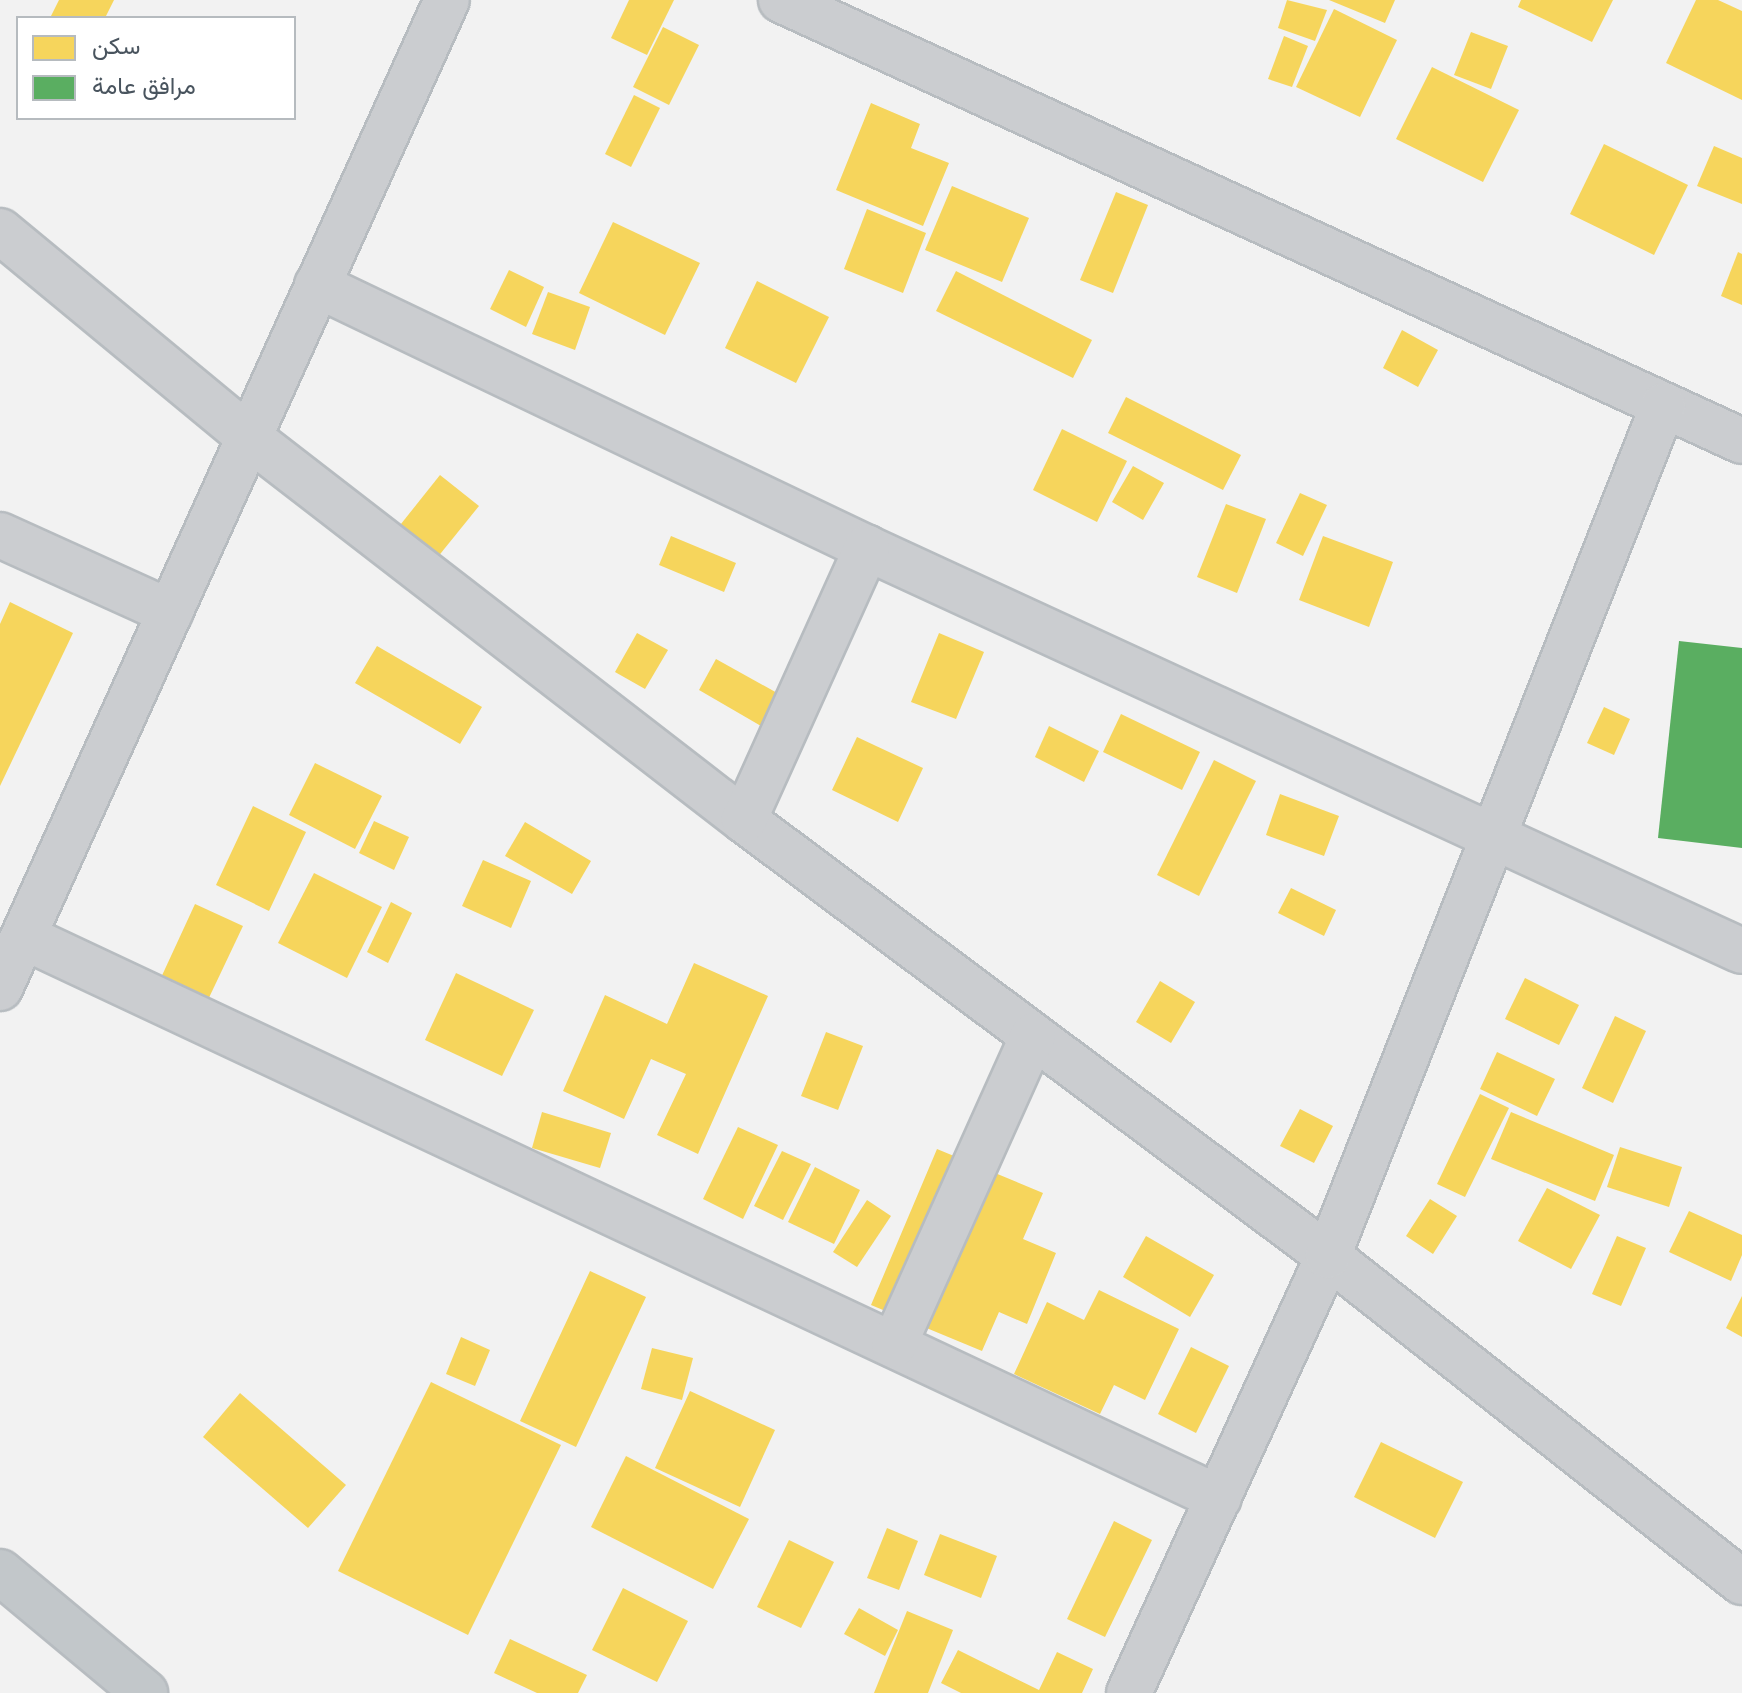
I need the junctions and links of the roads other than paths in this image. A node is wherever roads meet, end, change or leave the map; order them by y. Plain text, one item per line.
1 (447, 0) edge
2 (781, 0) edge
3 (0, 231) edge
4 (317, 285) junction
5 (1663, 406) junction
6 (251, 439) junction
7 (1742, 441) edge
8 (0, 535) edge
9 (867, 548) junction
10 (170, 612) junction
11 (744, 820) junction
12 (1496, 835) junction
13 (24, 937) junction
14 (1742, 951) edge
15 (0, 988) edge
16 (1033, 1036) junction
17 (1328, 1256) junction
18 (894, 1345) junction
19 (1219, 1498) junction
20 (0, 1572) edge
21 (1742, 1582) edge
22 (145, 1693) edge
23 (1129, 1693) edge

1 - 4 street
2 - 5 street
3 - 6 street
4 - 6 street
4 - 9 street
5 - 7 street
5 - 12 street
6 - 10 street
6 - 11 street
8 - 10 street
9 - 11 street
9 - 12 street
10 - 13 street
11 - 16 street
12 - 14 street
12 - 17 street
13 - 15 street
13 - 18 street
16 - 17 street
16 - 18 street
17 - 19 street
17 - 21 street
18 - 19 street
19 - 23 street
20 - 22 highway

